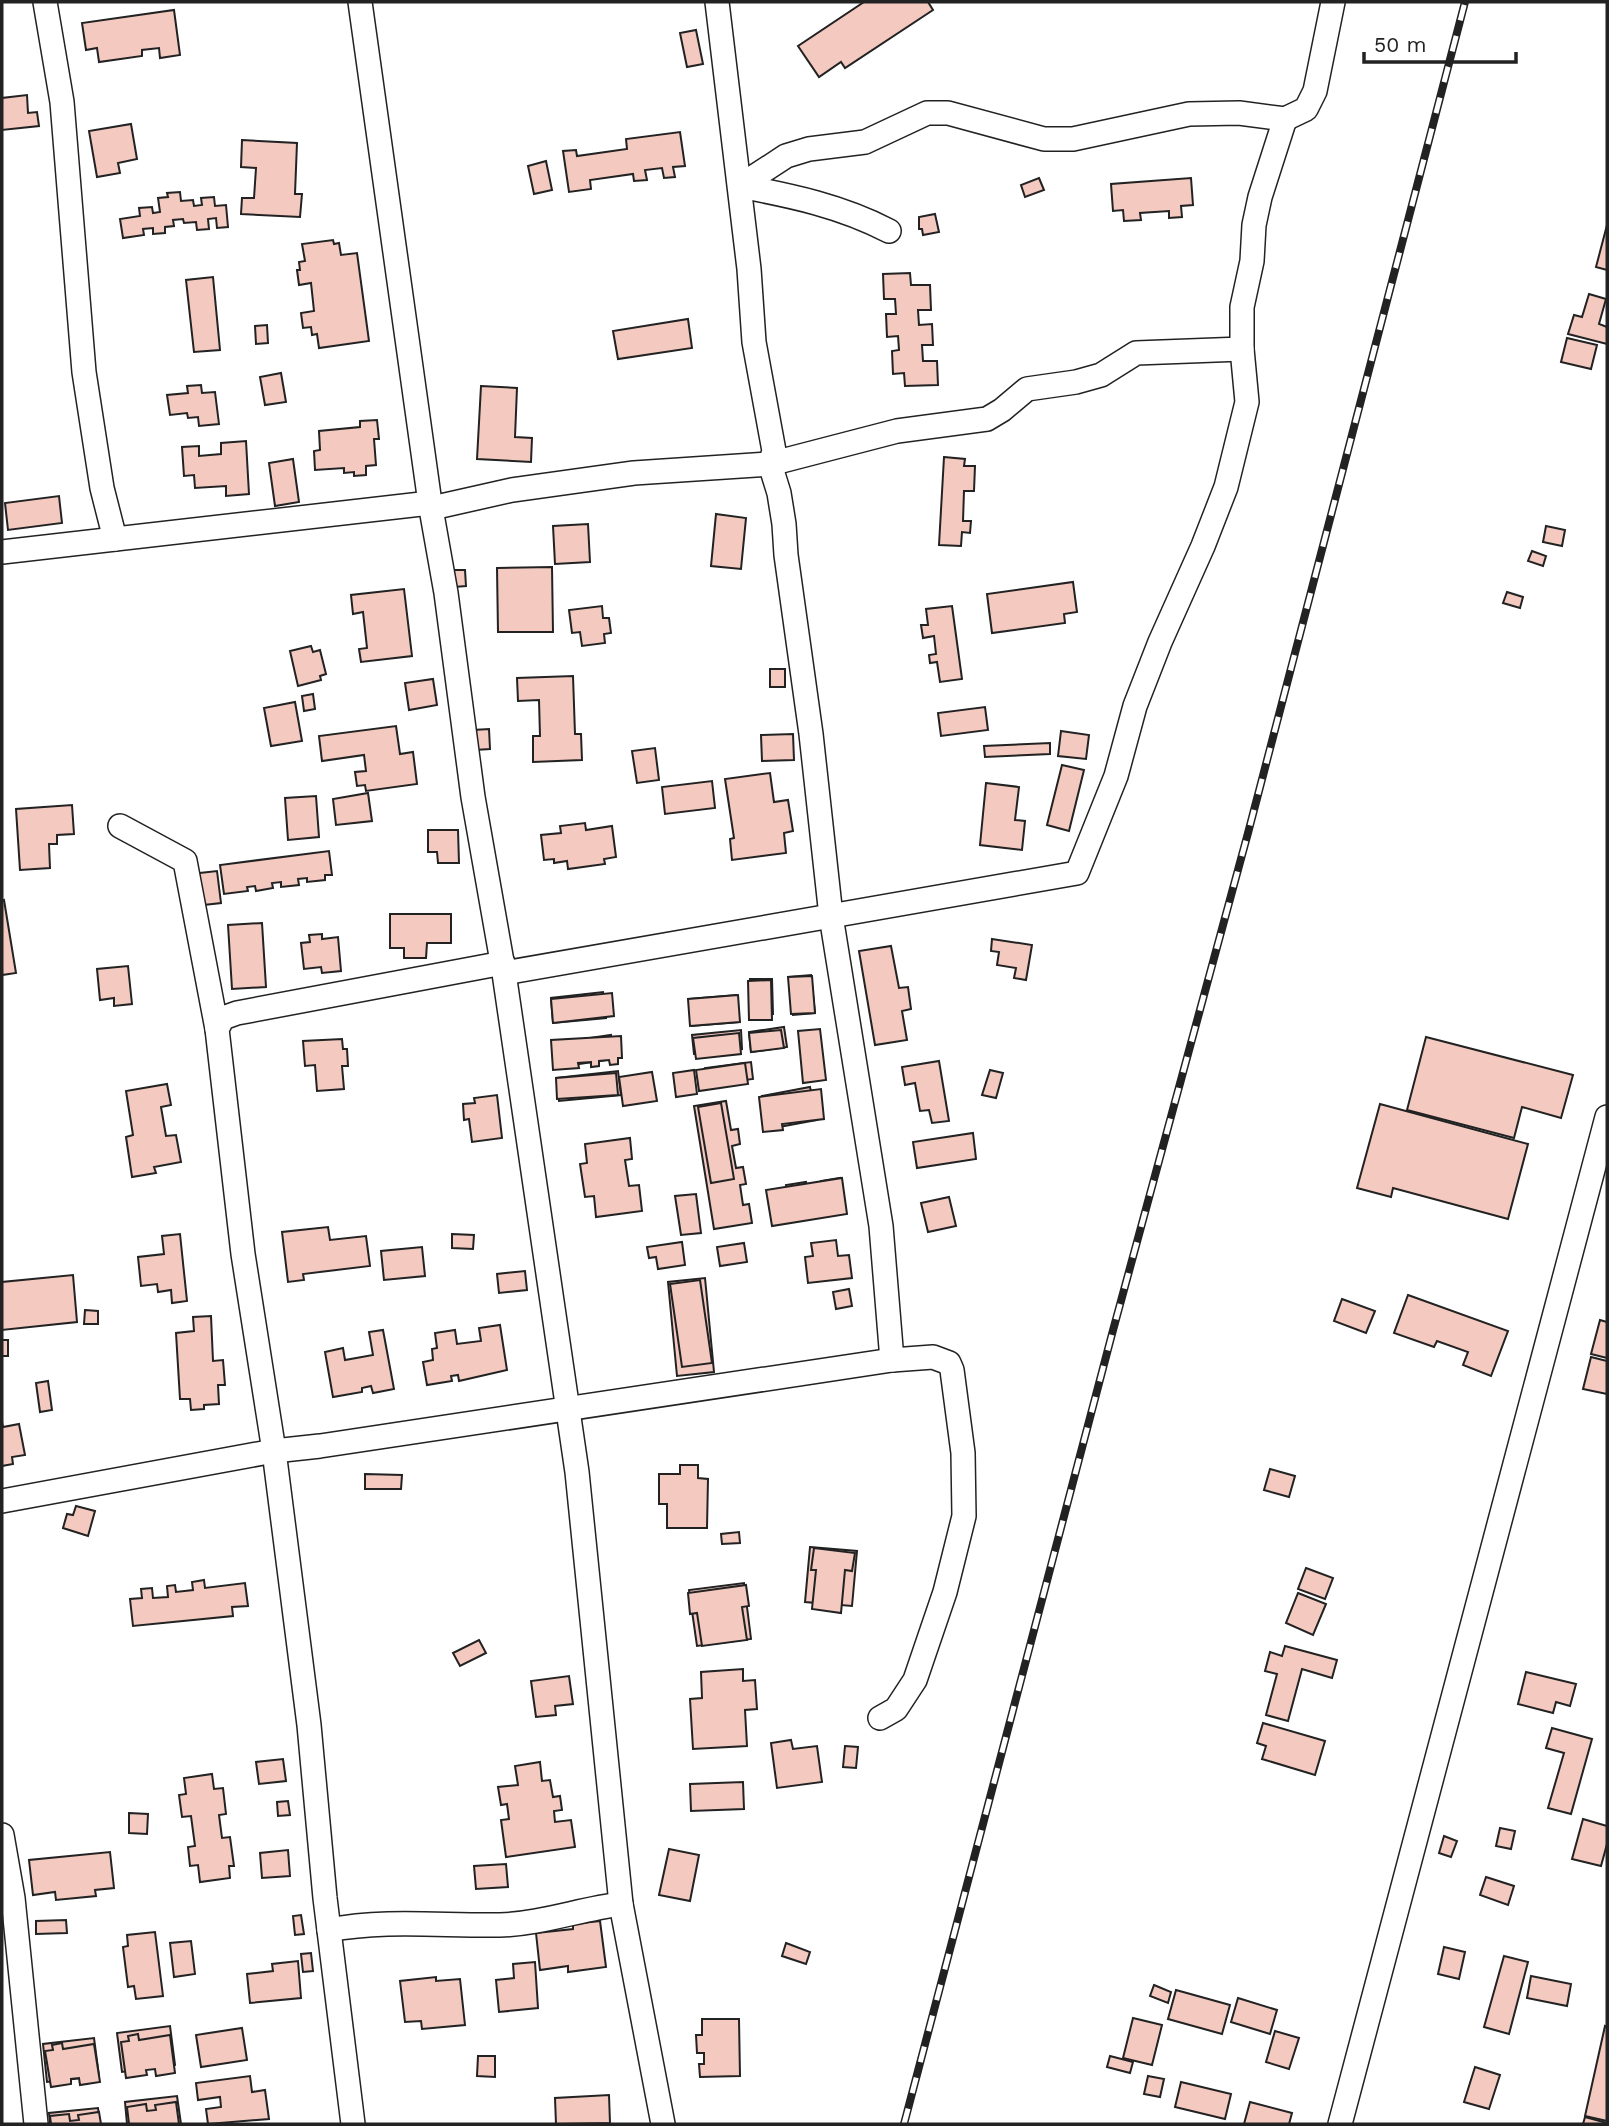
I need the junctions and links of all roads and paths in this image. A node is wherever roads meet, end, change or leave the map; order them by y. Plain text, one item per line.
1 (45, 2) edge
2 (360, 2) edge
3 (717, 2) edge
4 (1333, 2) edge
5 (1285, 118) junction
6 (740, 186) junction
7 (889, 231) dead end
8 (1242, 349) junction
9 (770, 464) junction
10 (431, 506) junction
11 (115, 539) junction
12 (2, 552) edge
13 (120, 826) dead end
14 (831, 916) junction
15 (503, 968) junction
16 (217, 1029) junction
17 (1607, 1116) edge
18 (892, 1360) junction
19 (567, 1408) junction
20 (274, 1451) junction
21 (2, 1500) edge
22 (880, 1718) dead end
23 (2, 1835) edge
24 (621, 1904) junction
25 (329, 1930) junction
26 (36, 2124) edge
27 (353, 2124) edge
28 (663, 2124) edge
29 (1340, 2124) edge

1 - 11 street
2 - 10 street
3 - 6 street
4 - 5 street
5 - 6 street
5 - 8 street
6 - 7 street
6 - 9 street
8 - 9 street
8 - 14 street
9 - 10 street
9 - 14 street
10 - 11 street
10 - 15 street
11 - 12 street
13 - 16 street
14 - 15 street
14 - 18 street
15 - 16 street
15 - 19 street
16 - 20 street
17 - 29 street
18 - 19 street
18 - 22 street
19 - 20 street
19 - 24 street
20 - 21 street
20 - 25 street
23 - 26 street
24 - 25 street
24 - 28 street
25 - 27 street

